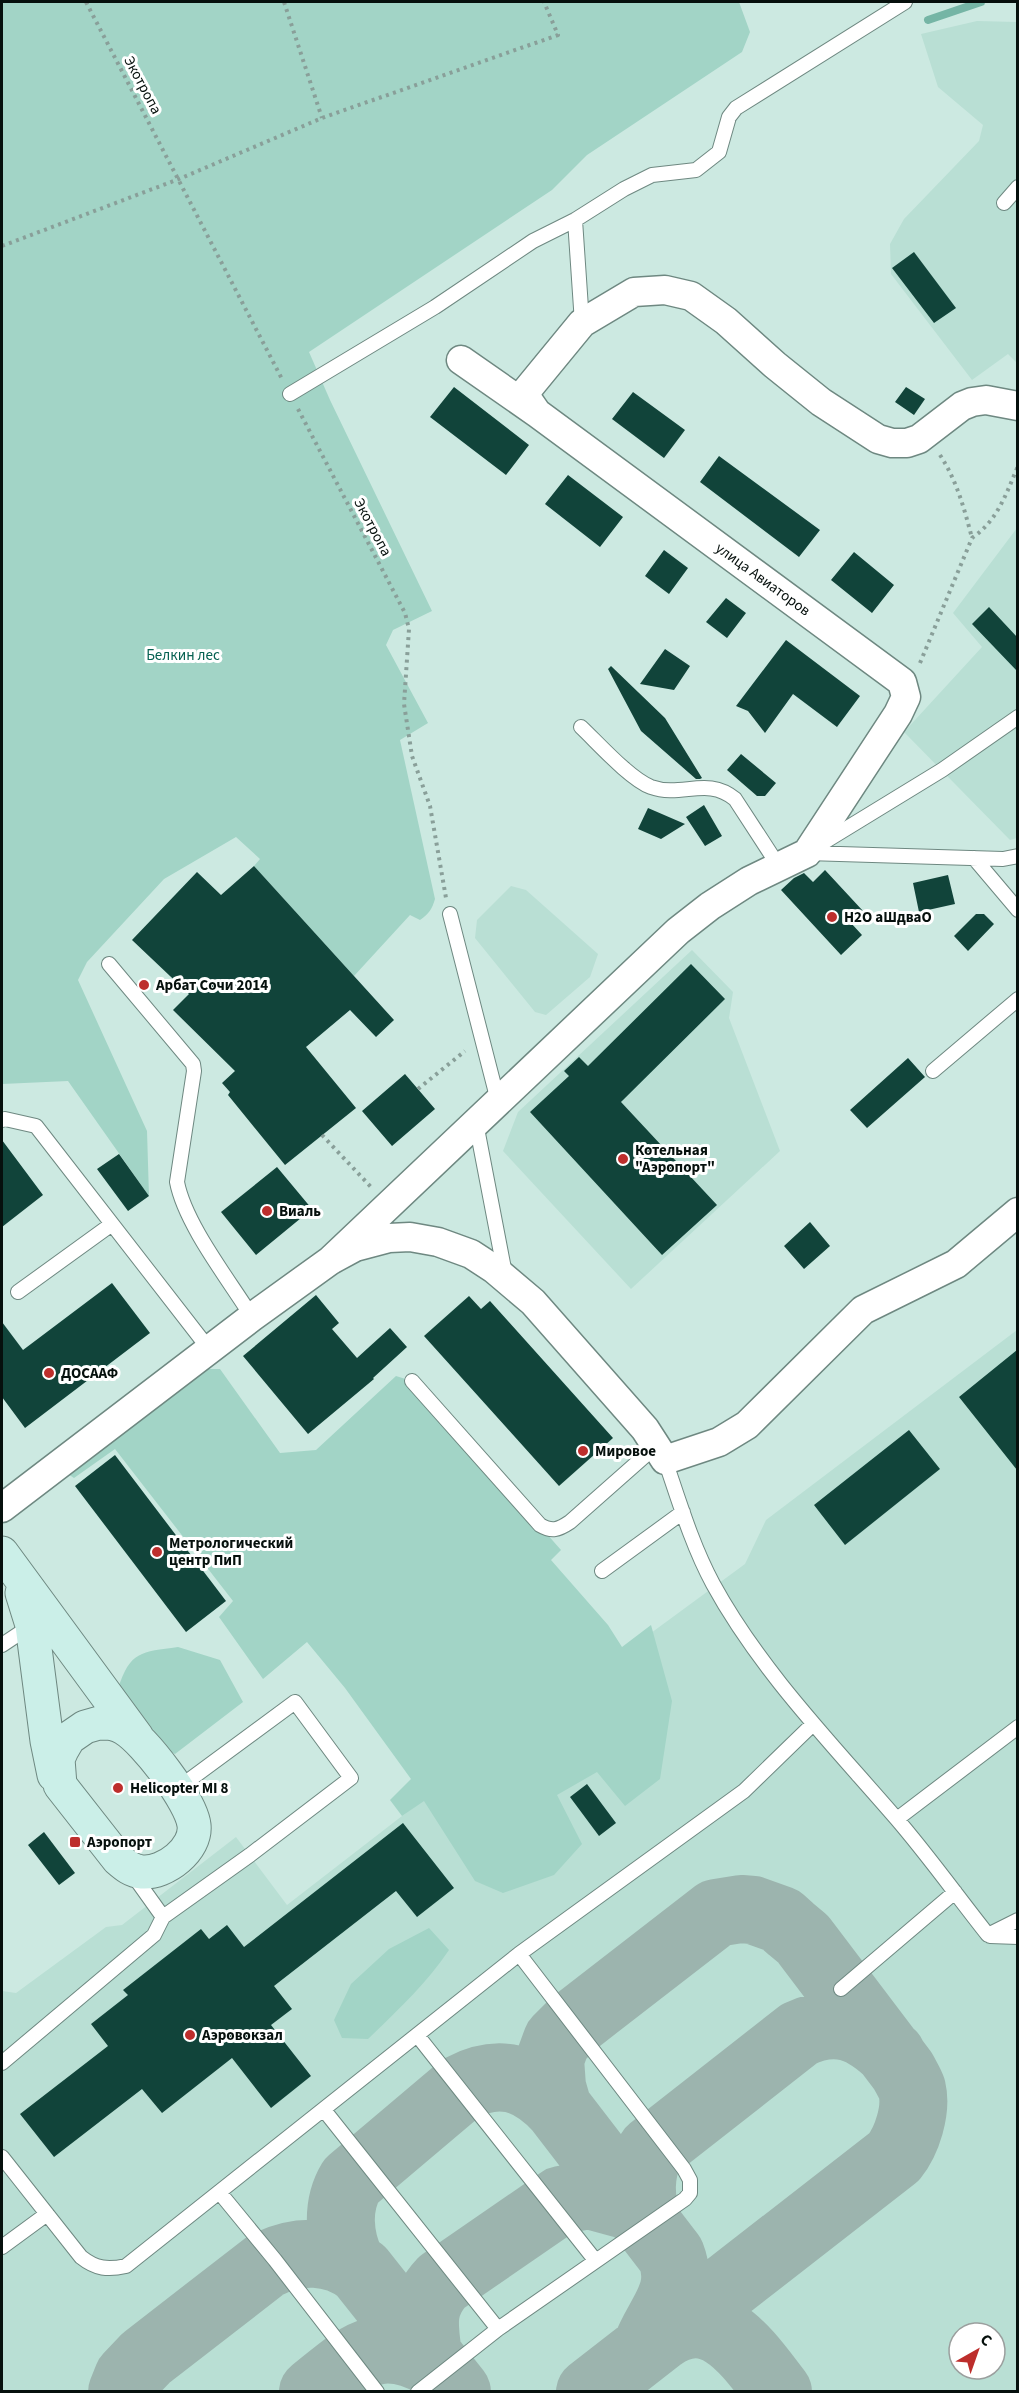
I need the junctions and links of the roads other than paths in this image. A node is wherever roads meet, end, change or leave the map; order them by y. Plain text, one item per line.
1 (905, 2) edge
2 (1017, 187) edge
3 (1004, 203) dead end
4 (575, 220) junction
5 (582, 323) junction
6 (461, 360) dead end
7 (290, 394) road end
8 (1017, 406) edge
9 (537, 413) junction
10 (1017, 717) edge
11 (581, 727) dead end
12 (807, 853) junction
13 (1017, 856) edge
14 (974, 858) junction
15 (778, 865) junction
16 (1017, 910) edge
17 (450, 914) road end
18 (109, 964) dead end
19 (1017, 999) edge
20 (933, 1071) dead end
21 (498, 1101) junction
22 (2, 1120) edge
23 (476, 1123) junction
24 (1017, 1212) edge
25 (112, 1224) junction
26 (331, 1260) junction
27 (506, 1279) junction
28 (18, 1292) dead end
29 (252, 1317) junction
30 (209, 1349) junction
31 (412, 1381) dead end
32 (660, 1453) junction
33 (2, 1508) edge
34 (683, 1512) junction
35 (5, 1559) edge
36 (602, 1571) dead end
37 (32, 1625) junction
38 (2, 1645) edge
39 (813, 1724) junction
40 (1017, 1727) edge
41 (138, 1738) junction
42 (60, 1785) junction
43 (177, 1789) junction
44 (897, 1819) junction
45 (129, 1868) junction
46 (955, 1892) junction
47 (163, 1917) junction
48 (1017, 1920) edge
49 (988, 1935) junction
50 (1017, 1937) edge
51 (519, 1954) junction
52 (841, 1989) dead end
53 (417, 2036) junction
54 (2, 2062) edge
55 (324, 2110) junction
56 (2, 2157) edge
57 (220, 2193) junction
58 (47, 2214) junction
59 (2, 2247) edge
60 (595, 2260) junction
61 (498, 2329) junction
62 (376, 2391) edge
63 (418, 2391) edge

1 - 4 lane
2 - 3 lane
4 - 5 lane
4 - 7 lane
5 - 8 street
5 - 9 street
6 - 9 street, улица Авиаторов
9 - 12 street, улица Авиаторов
10 - 12 lane
11 - 15 lane
12 - 14 lane
12 - 15 street
13 - 14 lane
14 - 16 lane
15 - 21 street
17 - 21 lane
18 - 29 lane
19 - 20 lane
21 - 23 street
22 - 25 lane
23 - 26 street
23 - 27 lane
24 - 32 street
25 - 28 lane
25 - 30 lane
26 - 27 street
26 - 29 street
27 - 32 street
29 - 30 street
30 - 33 street
31 - 32 lane
32 - 34 lane
34 - 36 lane
34 - 39 lane
35 - 37 main road
35 - 41 main road
37 - 38 lane
37 - 42 main road
39 - 44 lane
39 - 51 lane
40 - 44 lane
41 - 42 main road
41 - 43 main road
42 - 45 main road
43 - 45 main road
43 - 47 lane
44 - 46 lane
45 - 47 lane
46 - 49 lane
46 - 52 lane
47 - 54 lane
48 - 49 lane
49 - 50 lane
51 - 53 lane
51 - 60 lane
53 - 55 lane
53 - 60 lane
55 - 57 lane
55 - 61 lane
56 - 58 lane
57 - 58 lane
57 - 62 lane
58 - 59 lane
60 - 61 lane
61 - 63 lane

